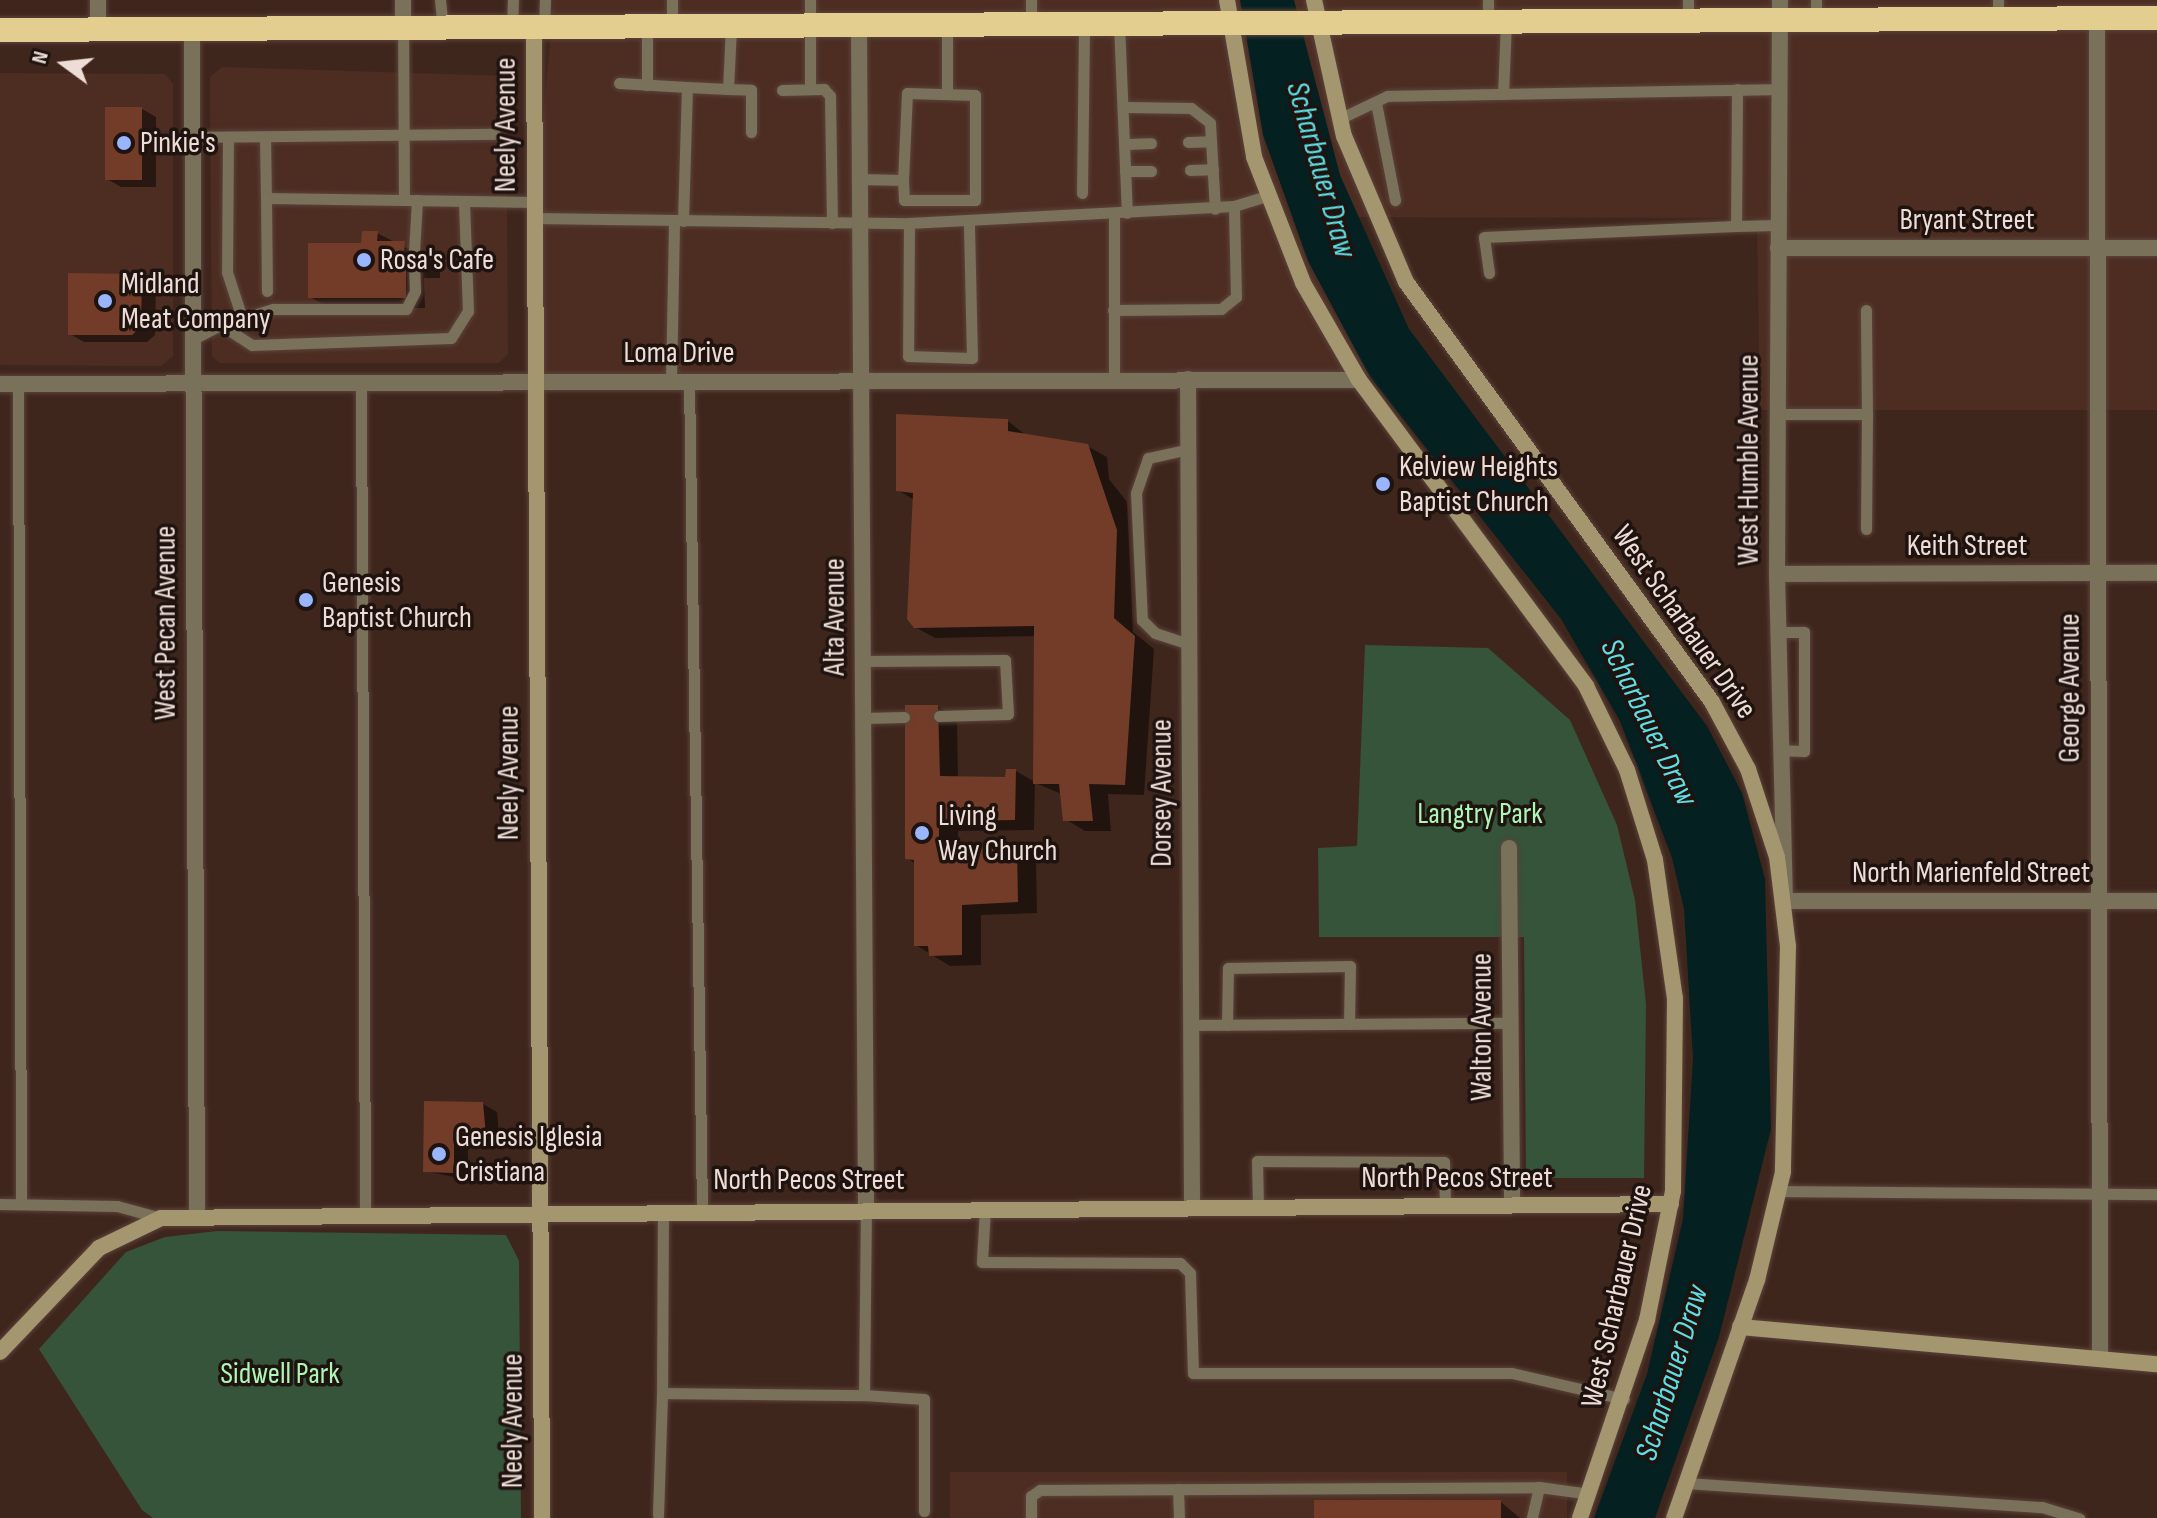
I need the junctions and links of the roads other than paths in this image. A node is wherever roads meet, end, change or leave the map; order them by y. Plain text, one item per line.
1 (98, 0) edge
2 (403, 0) edge
3 (440, 0) edge
4 (513, 0) edge
5 (545, 0) edge
6 (672, 0) edge
7 (810, 0) edge
8 (1031, 0) edge
9 (1877, 9) edge
10 (1924, 9) edge
11 (1998, 9) edge
12 (1688, 10) edge
13 (1780, 10) edge
14 (1816, 10) edge
15 (1315, 11) edge
16 (1228, 12) edge
17 (1494, 14) edge
18 (2097, 18) junction
19 (2157, 18) edge
20 (1084, 24) junction
21 (1119, 24) junction
22 (947, 25) junction
23 (1031, 25) junction
24 (810, 26) junction
25 (859, 26) junction
26 (647, 27) junction
27 (731, 27) junction
28 (403, 28) junction
29 (443, 28) junction
30 (672, 28) junction
31 (98, 29) junction
32 (530, 29) junction
33 (0, 30) edge
34 (192, 30) junction
35 (619, 83) dead end
36 (647, 85) junction
37 (687, 87) junction
38 (728, 89) junction
39 (810, 89) junction
40 (1737, 89) junction
41 (1779, 89) junction
42 (782, 90) dead end
43 (947, 94) junction
44 (1503, 94) junction
45 (1376, 103) junction
46 (1126, 107) junction
47 (1339, 119) junction
48 (751, 132) dead end
49 (495, 134) dead end
50 (403, 135) junction
51 (192, 137) junction
52 (228, 137) junction
53 (265, 137) junction
54 (1211, 141) junction
55 (1188, 142) dead end
56 (1151, 143) dead end
57 (1126, 144) junction
58 (1213, 169) junction
59 (1190, 170) dead end
60 (1125, 171) junction
61 (1151, 171) dead end
62 (860, 179) junction
63 (903, 180) junction
64 (1082, 193) dead end
65 (1267, 196) junction
66 (266, 198) junction
67 (410, 200) junction
68 (1395, 200) dead end
69 (464, 201) junction
70 (1234, 206) junction
71 (1215, 209) junction
72 (534, 210) junction
73 (1127, 213) junction
74 (1114, 214) junction
75 (678, 221) junction
76 (969, 222) junction
77 (832, 223) junction
78 (909, 223) junction
79 (861, 224) junction
80 (1778, 225) junction
81 (1736, 226) junction
82 (1778, 248) junction
83 (2157, 248) edge
84 (2096, 249) junction
85 (414, 252) dead end
86 (414, 268) dead end
87 (1489, 273) dead end
88 (267, 291) dead end
89 (1113, 310) junction
90 (1866, 310) dead end
91 (241, 315) junction
92 (219, 326) junction
93 (193, 339) junction
94 (1114, 379) junction
95 (1188, 379) junction
96 (862, 380) junction
97 (1359, 380) junction
98 (671, 381) junction
99 (689, 381) junction
100 (535, 382) junction
101 (193, 383) junction
102 (361, 383) junction
103 (0, 384) edge
104 (18, 384) junction
105 (1777, 414) junction
106 (1867, 414) junction
107 (1189, 449) junction
108 (1866, 529) dead end
109 (2157, 573) edge
110 (1777, 574) junction
111 (2098, 574) junction
112 (1778, 632) junction
113 (1189, 644) junction
114 (863, 661) junction
115 (1804, 701) junction
116 (1780, 702) junction
117 (939, 716) dead end
118 (904, 717) dead end
119 (864, 718) junction
120 (1781, 750) junction
121 (1509, 848) dead end
122 (1785, 901) junction
123 (2099, 901) junction
124 (2157, 901) edge
125 (1510, 1023) junction
126 (1349, 1024) junction
127 (1191, 1025) junction
128 (1227, 1025) junction
129 (1779, 1191) junction
130 (2099, 1194) junction
131 (2157, 1194) edge
132 (21, 1203) junction
133 (0, 1204) edge
134 (1671, 1204) junction
135 (1512, 1205) junction
136 (1445, 1206) junction
137 (1192, 1207) junction
138 (1258, 1207) junction
139 (866, 1208) junction
140 (985, 1208) junction
141 (663, 1209) junction
142 (702, 1209) junction
143 (541, 1210) junction
144 (365, 1211) junction
145 (197, 1215) junction
146 (161, 1218) junction
147 (1740, 1327) junction
148 (0, 1352) edge
149 (2100, 1359) junction
150 (2157, 1364) edge
151 (662, 1393) junction
152 (864, 1395) junction
153 (1624, 1399) junction
154 (1686, 1483) junction
155 (1539, 1487) junction
156 (1178, 1489) junction
157 (1590, 1494) junction
158 (924, 1511) dead end
159 (658, 1515) dead end
160 (542, 1518) edge
161 (1031, 1518) edge
162 (1179, 1518) edge
163 (1532, 1518) edge
164 (1580, 1518) edge
165 (1674, 1518) edge
166 (2079, 1518) edge

1 - 31 street
2 - 28 street
3 - 29 lane
4 - 32 lane
5 - 32 lane
6 - 30 lane
7 - 24 lane
8 - 23 lane
9 - 10 highway
9 - 14 highway
10 - 11 highway
11 - 18 highway
12 - 13 highway
12 - 17 highway
13 - 14 highway
13 - 41 street, West Humble Avenue
15 - 16 highway
15 - 17 highway
15 - 47 street, West Scharbauer Drive
16 - 21 highway
16 - 65 street, West Scharbauer Drive
17 - 44 lane
18 - 19 highway
18 - 84 street, George Avenue
20 - 21 highway
20 - 23 highway
20 - 64 lane
21 - 46 lane
22 - 23 highway
22 - 25 highway
22 - 43 lane
24 - 25 highway
24 - 27 highway
24 - 39 lane
25 - 62 street, Alta Avenue
26 - 30 highway
26 - 32 highway
26 - 36 lane
27 - 30 highway
27 - 38 lane
28 - 29 highway
28 - 34 highway
28 - 50 lane
29 - 32 highway
31 - 33 highway
31 - 34 highway
32 - 72 street, Neely Avenue
34 - 51 street, West Pecan Avenue
35 - 36 lane
36 - 37 lane
37 - 38 lane
37 - 75 lane
38 - 48 lane
39 - 42 lane
39 - 77 lane
40 - 41 lane
40 - 44 lane
40 - 81 lane
41 - 80 street, West Humble Avenue
43 - 63 lane
43 - 63 lane
44 - 45 lane
45 - 47 lane
45 - 68 lane
46 - 54 lane
46 - 57 lane
47 - 122 street, West Scharbauer Drive
49 - 50 lane
50 - 53 lane
50 - 67 lane
51 - 52 lane
51 - 93 street, West Pecan Avenue
52 - 53 lane
52 - 91 lane
53 - 66 lane
54 - 55 lane
54 - 58 lane
56 - 57 lane
57 - 60 lane
58 - 59 lane
58 - 71 lane
60 - 61 lane
60 - 73 lane
62 - 63 lane
62 - 79 street, Alta Avenue
65 - 70 lane
65 - 97 street, West Scharbauer Drive
66 - 67 lane
66 - 88 lane
67 - 69 lane
67 - 85 lane
69 - 72 lane
69 - 92 lane
70 - 71 lane
70 - 89 lane
71 - 73 lane
72 - 75 lane
72 - 100 street, Neely Avenue
73 - 74 lane
74 - 76 lane
74 - 89 lane
75 - 77 lane
75 - 98 lane
76 - 78 lane
76 - 78 lane
77 - 79 lane
78 - 79 lane
79 - 96 street, Alta Avenue
80 - 81 lane
80 - 82 street, West Humble Avenue
81 - 87 lane
82 - 84 street, Bryant Street
82 - 105 street, West Humble Avenue
83 - 84 street, Bryant Street
84 - 111 street, George Avenue
86 - 91 lane
89 - 94 lane
90 - 106 lane
91 - 92 lane
92 - 93 lane
93 - 101 street, West Pecan Avenue
94 - 95 street, Loma Drive
94 - 96 street, Loma Drive
95 - 97 street, Loma Drive
95 - 107 street, Dorsey Avenue
96 - 99 street, Loma Drive
96 - 114 street, Alta Avenue
97 - 134 street, West Scharbauer Drive
98 - 99 street, Loma Drive
98 - 100 street, Loma Drive
99 - 142 lane
100 - 102 street, Loma Drive
100 - 143 street, Neely Avenue
101 - 102 street, Loma Drive
101 - 104 street, Loma Drive
101 - 145 street, West Pecan Avenue
102 - 144 lane
103 - 104 street, Loma Drive
104 - 132 lane
105 - 106 lane
105 - 110 street, West Humble Avenue
106 - 108 lane
107 - 113 street, Dorsey Avenue
107 - 113 lane
109 - 111 street, Keith Street
110 - 111 street, Keith Street
110 - 112 street, West Humble Avenue
111 - 123 street, George Avenue
112 - 115 lane
112 - 116 street, West Humble Avenue
113 - 127 street, Dorsey Avenue
114 - 117 lane
114 - 119 street, Alta Avenue
115 - 116 lane
115 - 120 lane
116 - 120 street, West Humble Avenue
118 - 119 lane
119 - 139 street, Alta Avenue
120 - 122 street, West Humble Avenue
121 - 125 street, Walton Avenue
122 - 123 street, North Marienfeld Street
122 - 129 street, West Scharbauer Drive
123 - 124 street, North Marienfeld Street
123 - 130 street, George Avenue
125 - 126 lane
125 - 135 street, Walton Avenue
126 - 128 lane
126 - 128 lane
127 - 128 lane
127 - 137 street, Dorsey Avenue
129 - 130 lane
129 - 147 street, West Scharbauer Drive
130 - 131 lane
130 - 149 street, George Avenue
132 - 133 lane
132 - 146 lane
134 - 135 street, North Pecos Street
134 - 153 street, West Scharbauer Drive
135 - 136 street, North Pecos Street
136 - 138 street, North Pecos Street
136 - 138 lane
137 - 138 street, North Pecos Street
137 - 140 street, North Pecos Street
139 - 140 street, North Pecos Street
139 - 142 street, North Pecos Street
139 - 152 lane
140 - 153 lane
141 - 142 street, North Pecos Street
141 - 143 street, North Pecos Street
141 - 151 lane
143 - 144 street, North Pecos Street
143 - 160 street, Neely Avenue
144 - 145 street, North Pecos Street
145 - 146 street, North Pecos Street
146 - 148 street, North Pecos Street
147 - 149 street
147 - 154 street, West Scharbauer Drive
149 - 150 street
151 - 152 lane
151 - 159 lane
152 - 158 lane
153 - 157 street, West Scharbauer Drive
154 - 165 street, West Scharbauer Drive
154 - 166 lane
155 - 156 lane
155 - 157 lane
155 - 163 lane
156 - 161 lane
156 - 162 lane
157 - 164 street, West Scharbauer Drive

